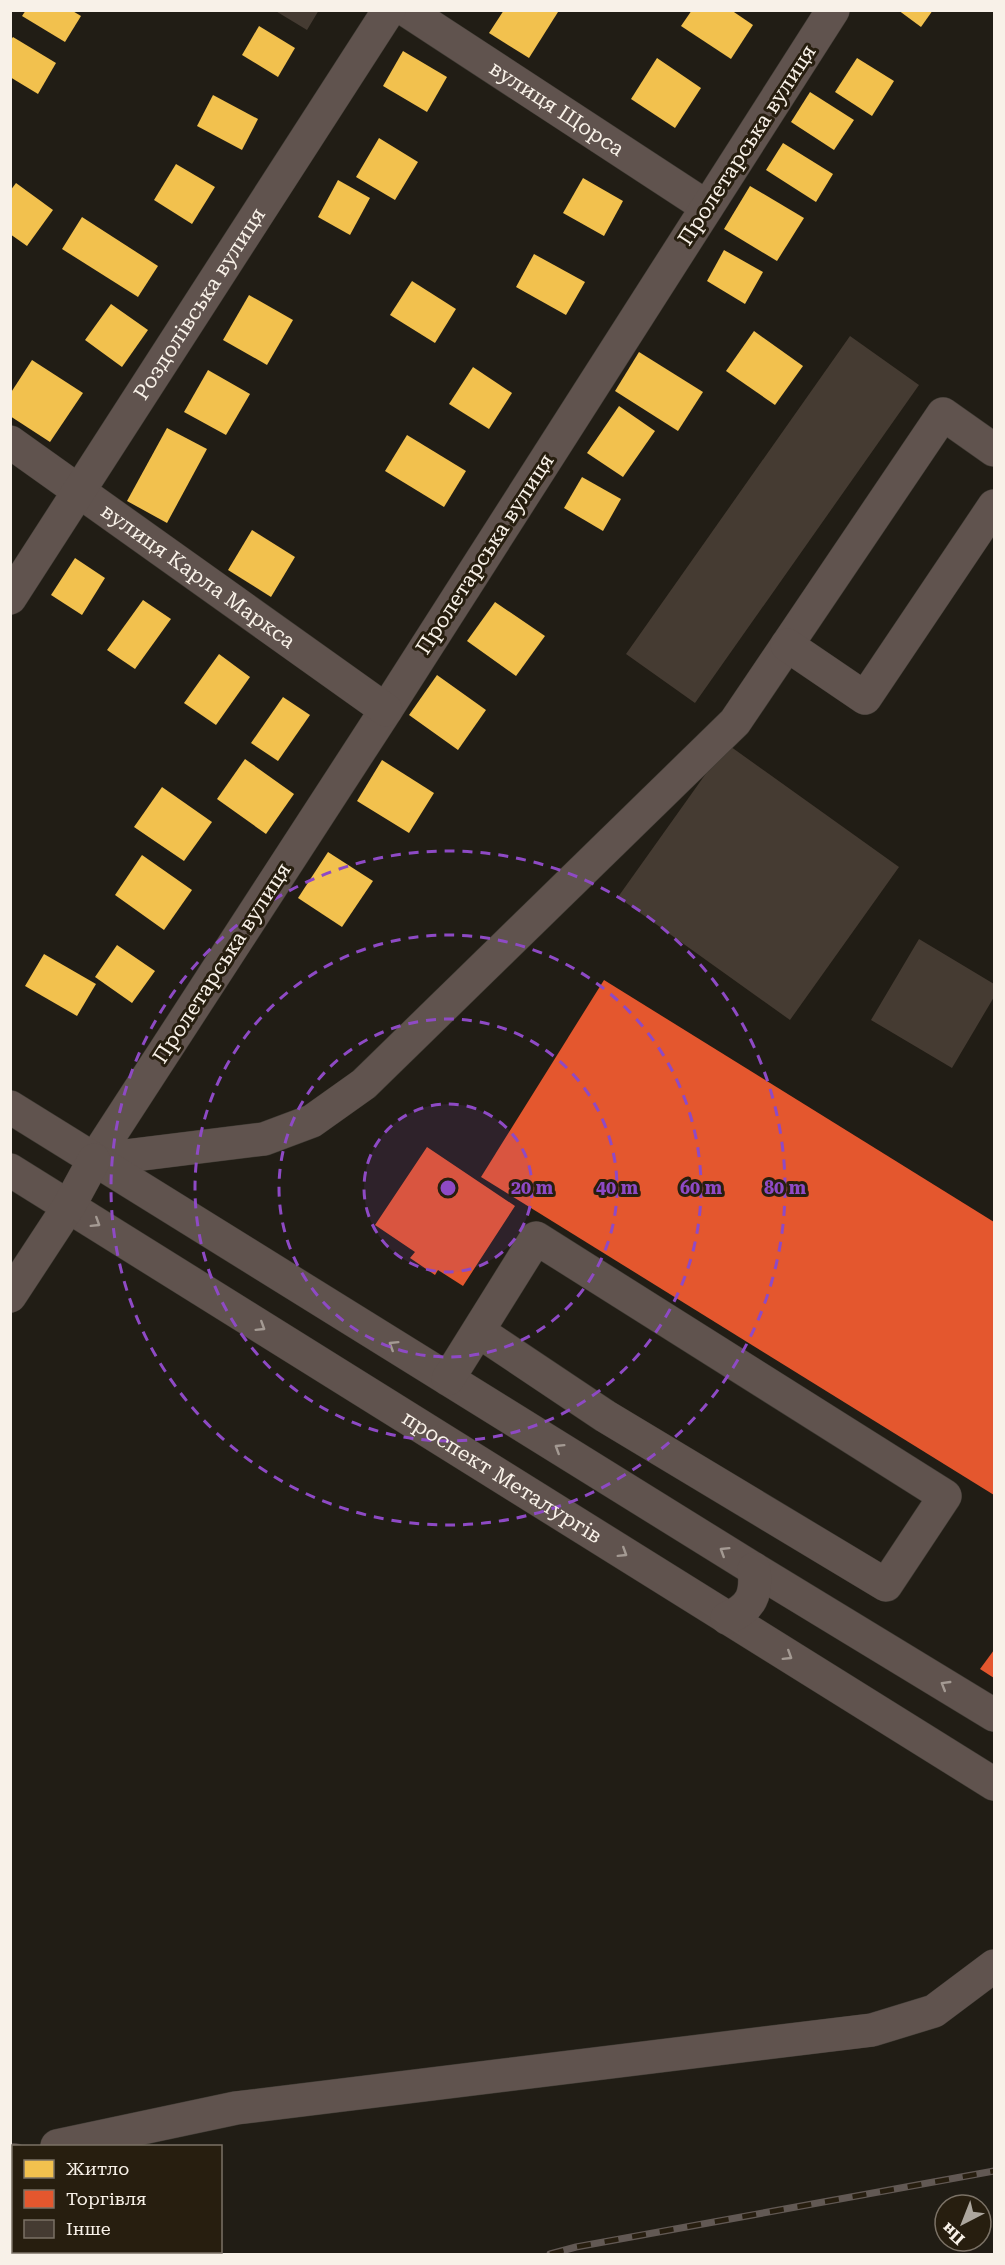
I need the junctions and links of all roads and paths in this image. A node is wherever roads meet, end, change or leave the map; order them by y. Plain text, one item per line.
1 (389, 10) edge
2 (406, 10) edge
3 (833, 10) edge
4 (707, 207) junction
5 (10, 442) edge
6 (994, 450) edge
7 (80, 492) junction
8 (994, 506) edge
9 (10, 598) edge
10 (787, 645) junction
11 (386, 710) junction
12 (10, 1107) edge
13 (94, 1160) junction
14 (10, 1170) edge
15 (69, 1206) junction
16 (10, 1296) edge
17 (478, 1331) junction
18 (448, 1379) junction
19 (754, 1569) junction
20 (727, 1618) junction
21 (994, 1715) edge
22 (994, 1784) edge
23 (994, 1966) edge
24 (62, 2145) edge

1 - 7 street, Роздолівська вулиця
2 - 4 street, вулиця Щорса
3 - 4 street, Пролетарська вулиця
4 - 11 street, Пролетарська вулиця
5 - 7 street, вулиця Карла Маркса
6 - 10 street
7 - 9 street, Роздолівська вулиця
7 - 11 street, вулиця Карла Маркса
8 - 10 street
10 - 13 street
11 - 13 street, Пролетарська вулиця
12 - 13 street
13 - 15 street, Пролетарська вулиця
18 -> 13 street
14 - 15 street, проспект Металургів
15 - 16 street
15 -> 20 street, проспект Металургів
17 - 17 street
17 - 18 street
19 -> 18 street
19 - 20 street
21 -> 19 street
20 -> 22 street, проспект Металургів
23 - 24 street

